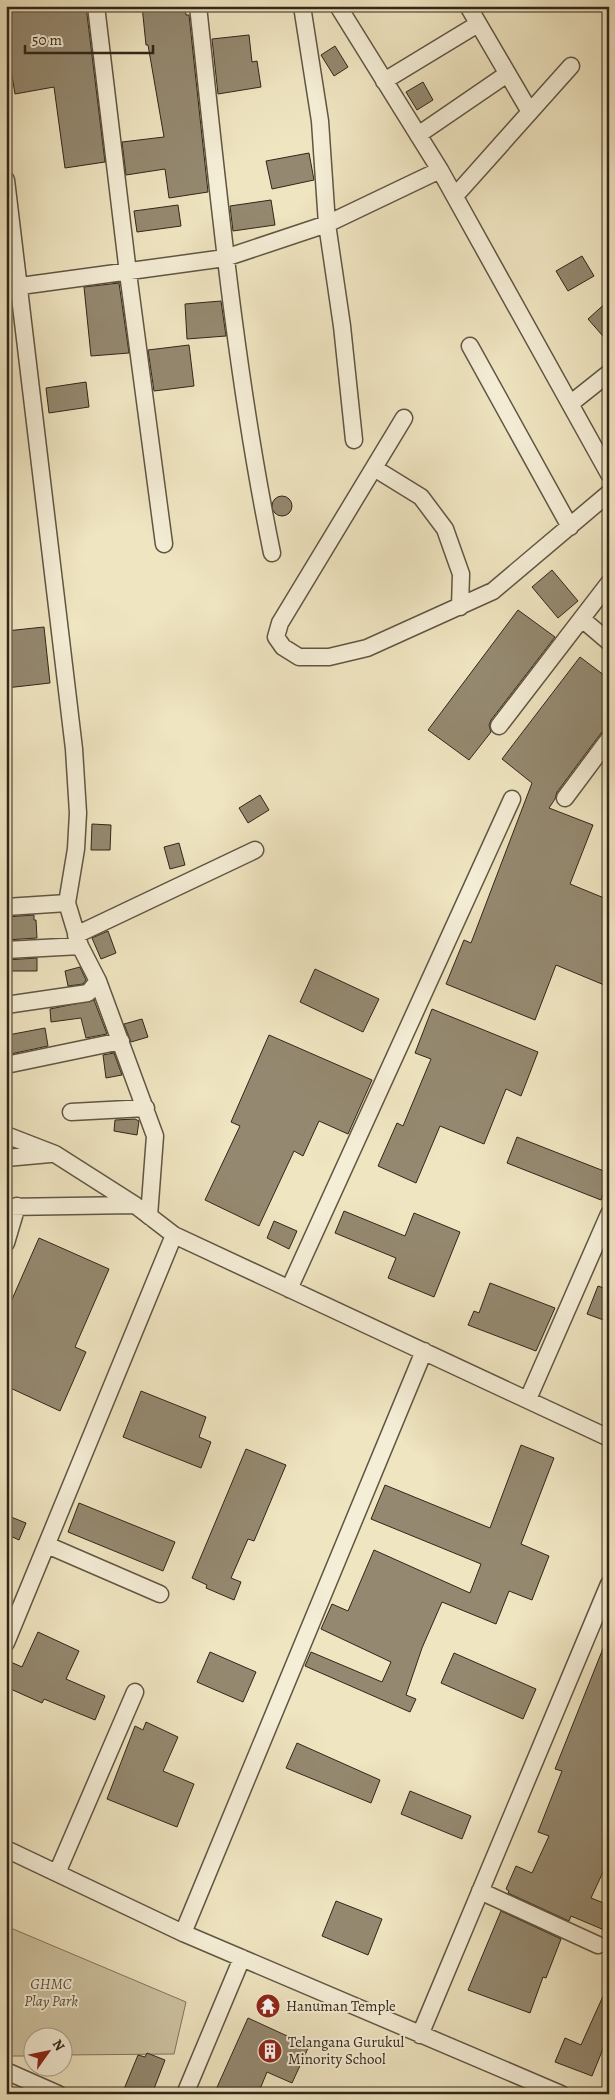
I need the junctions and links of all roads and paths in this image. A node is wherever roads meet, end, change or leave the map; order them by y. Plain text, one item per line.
1 (96, 6) edge
2 (198, 6) edge
3 (302, 6) edge
4 (338, 6) edge
5 (468, 6) edge
6 (478, 24) junction
7 (571, 66) dead end
8 (507, 74) junction
9 (384, 80) junction
10 (530, 112) junction
11 (418, 135) junction
12 (440, 170) junction
13 (6, 180) edge
14 (455, 196) junction
15 (327, 224) junction
16 (225, 258) junction
17 (128, 272) junction
18 (12, 287) edge
19 (470, 346) dead end
20 (609, 373) edge
21 (570, 404) junction
22 (404, 418) dead end
23 (354, 440) dead end
24 (374, 468) junction
25 (609, 474) edge
26 (609, 493) edge
27 (570, 527) junction
28 (164, 544) dead end
29 (272, 553) dead end
30 (609, 583) edge
31 (460, 607) junction
32 (582, 620) junction
33 (609, 642) edge
34 (499, 726) dead end
35 (609, 739) edge
36 (565, 798) dead end
37 (512, 799) dead end
38 (255, 850) dead end
39 (67, 903) junction
40 (6, 907) edge
41 (78, 941) junction
42 (6, 950) edge
43 (98, 981) junction
44 (6, 1005) edge
45 (121, 1041) junction
46 (6, 1065) edge
47 (146, 1108) junction
48 (71, 1112) dead end
49 (6, 1136) edge
50 (55, 1154) junction
51 (6, 1158) edge
52 (135, 1205) junction
53 (12, 1207) edge
54 (609, 1214) edge
55 (149, 1216) junction
56 (174, 1235) junction
57 (6, 1243) edge
58 (289, 1289) junction
59 (424, 1351) junction
60 (528, 1399) junction
61 (609, 1438) edge
62 (47, 1545) junction
63 (609, 1584) edge
64 (160, 1594) dead end
65 (6, 1643) edge
66 (135, 1692) dead end
67 (6, 1849) edge
68 (57, 1873) junction
69 (480, 1891) junction
70 (183, 1933) junction
71 (598, 1945) dead end
72 (242, 1958) junction
73 (420, 2035) junction
74 (6, 2071) edge
75 (58, 2094) edge
76 (184, 2094) edge
77 (561, 2094) edge

1 - 17 street
2 - 16 street
3 - 15 street
4 - 9 street
5 - 6 street
6 - 8 street
6 - 9 street
7 - 10 street
8 - 10 street
8 - 11 street
9 - 11 street
10 - 14 street
11 - 12 street
12 - 14 street
12 - 15 street
13 - 18 street
14 - 21 street
15 - 16 street
15 - 23 street
16 - 17 street
16 - 29 street
17 - 18 street
17 - 28 street
18 - 39 street
19 - 27 street
20 - 21 street
21 - 25 street
22 - 24 street
24 - 31 street
24 - 31 street
26 - 27 street
27 - 31 street
30 - 32 street
32 - 33 street
32 - 34 street
35 - 36 street
37 - 58 street
38 - 41 street
39 - 40 street
39 - 41 street
41 - 42 street
41 - 43 street
43 - 44 street
43 - 45 street
45 - 46 street
45 - 47 street
47 - 48 street
47 - 55 street
49 - 50 street
50 - 51 street
50 - 52 street
52 - 53 street
52 - 55 street
53 - 57 street
54 - 60 street
55 - 56 street
56 - 58 street
56 - 62 street
58 - 59 street
59 - 60 street
59 - 70 street
60 - 61 street
62 - 64 street
62 - 65 street
63 - 69 street
66 - 68 street
67 - 68 street
68 - 70 street
69 - 71 street
69 - 73 street
70 - 72 street
72 - 73 street
72 - 76 street
73 - 77 street
74 - 75 street

